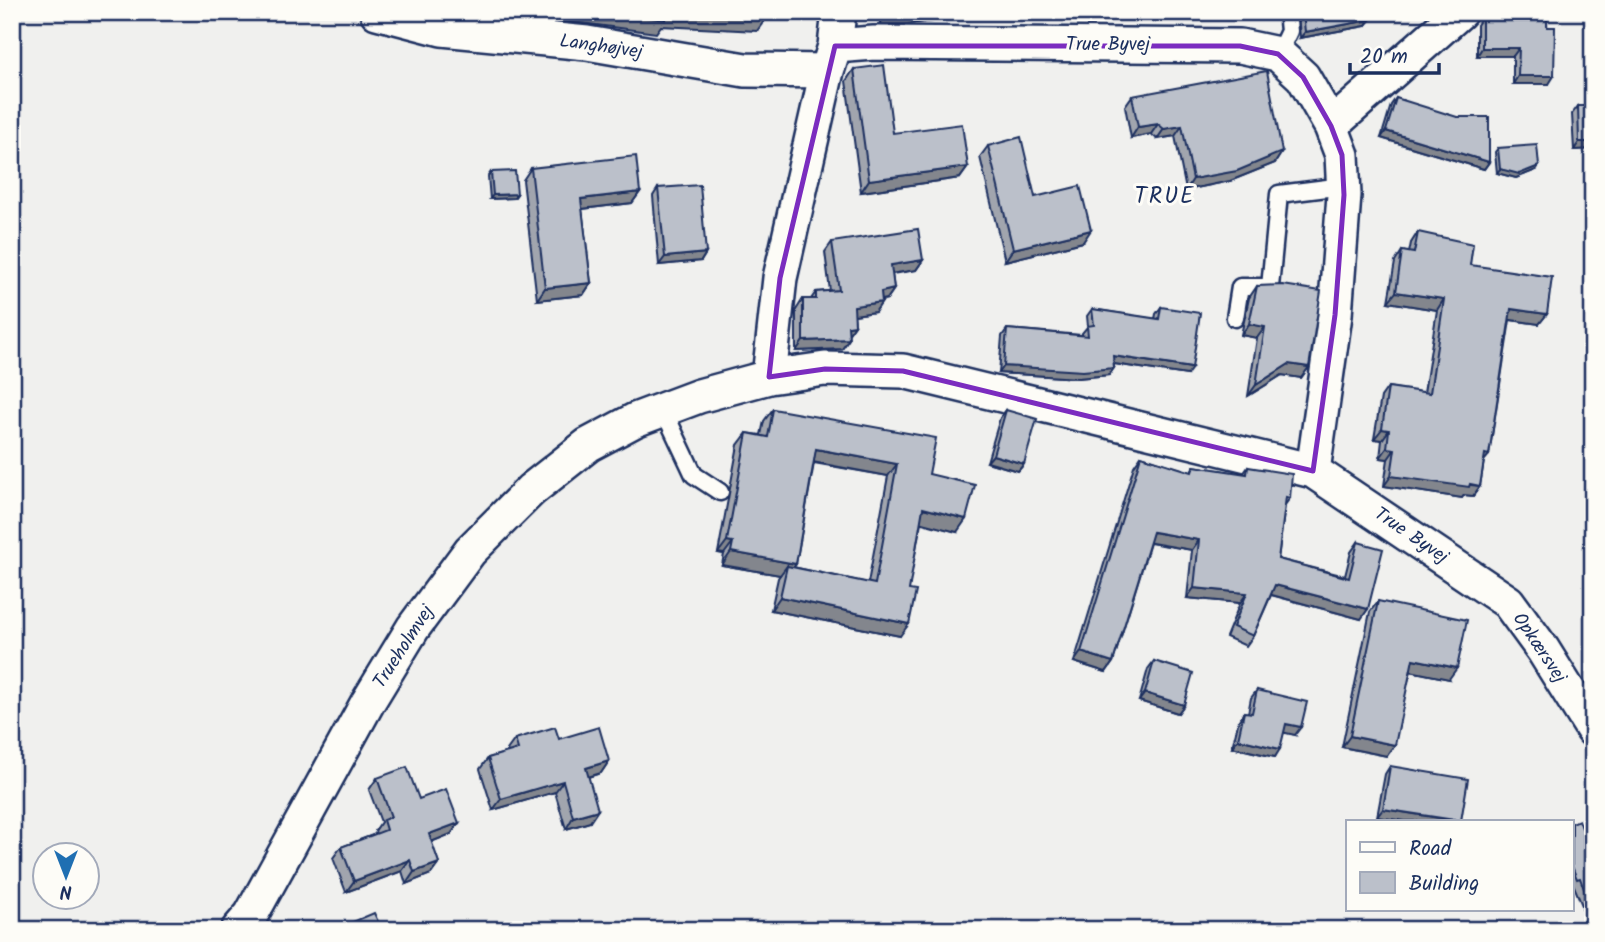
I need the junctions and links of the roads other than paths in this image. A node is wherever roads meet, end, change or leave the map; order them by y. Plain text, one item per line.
1 (377, 12) edge
2 (839, 12) edge
3 (1287, 12) edge
4 (1461, 12) edge
5 (1278, 54) junction
6 (831, 59) junction
7 (1331, 126) junction
8 (1343, 186) junction
9 (1235, 318) dead end
10 (769, 377) junction
11 (649, 415) junction
12 (1313, 471) junction
13 (720, 492) dead end
14 (1508, 602) joint
15 (1593, 730) edge
16 (238, 930) edge

1 - 6 street, Langhøjvej
2 - 6 street
3 - 5 lane
4 - 7 street
5 - 6 street, True Byvej
5 - 7 street
6 - 10 street
7 - 8 street
8 - 9 lane
8 - 12 street
10 - 11 street, True Byvej
10 - 12 street, True Byvej
11 - 13 lane
11 - 16 street, Trueholmvej
12 - 14 street, True Byvej
14 - 15 street, Opkærsvej

